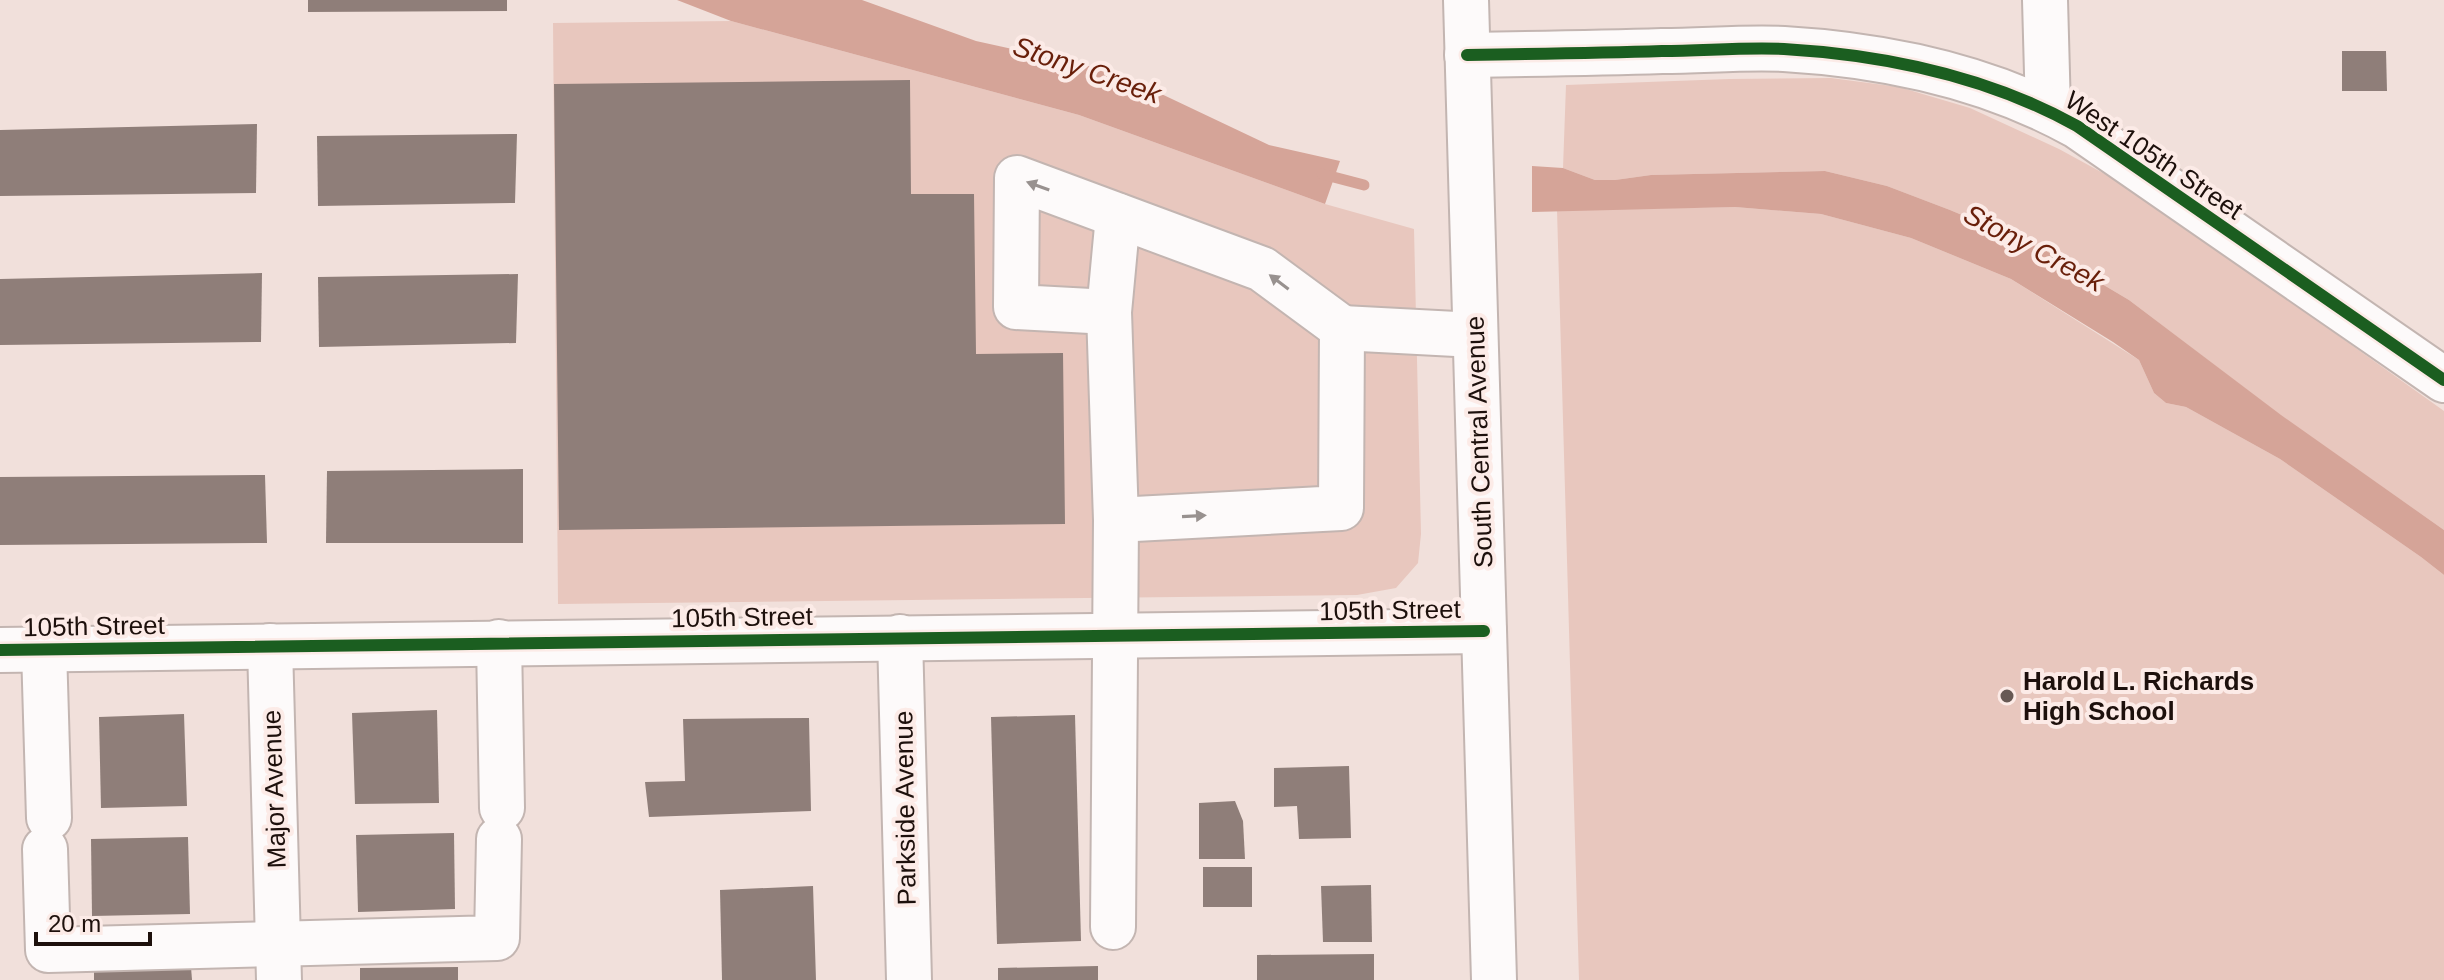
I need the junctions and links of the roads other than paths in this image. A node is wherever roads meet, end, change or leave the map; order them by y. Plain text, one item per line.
1 (1466, 0) edge
2 (2045, 0) edge
3 (1467, 55) junction
4 (2048, 110) junction
5 (1118, 216) junction
6 (1109, 312) junction
7 (1342, 328) junction
8 (1475, 335) junction
9 (2444, 380) edge
10 (1116, 520) junction
11 (1484, 631) junction
12 (1116, 635) junction
13 (900, 637) junction
14 (499, 642) junction
15 (270, 646) junction
16 (44, 649) junction
17 (0, 650) edge
18 (1113, 927) dead end
19 (278, 962) edge
20 (909, 980) edge
21 (1494, 980) edge

1 - 3 street, South Central Avenue
2 - 4 street
3 - 4 street, West 105th Street
3 - 8 street, South Central Avenue
4 - 9 street, West 105th Street
5 - 6 street
5 -> 6 street
7 -> 5 street
6 - 10 street
7 - 8 street
10 -> 7 street
8 - 11 street, South Central Avenue
10 - 12 street
11 - 12 street, 105th Street
11 - 21 street, South Central Avenue
12 - 13 street, 105th Street
12 - 18 street
13 - 14 street, 105th Street
13 - 20 street, Parkside Avenue
14 - 15 street, 105th Street
14 - 19 street
15 - 16 street, 105th Street
15 - 19 street, Major Avenue
16 - 17 street, 105th Street
16 - 19 street

